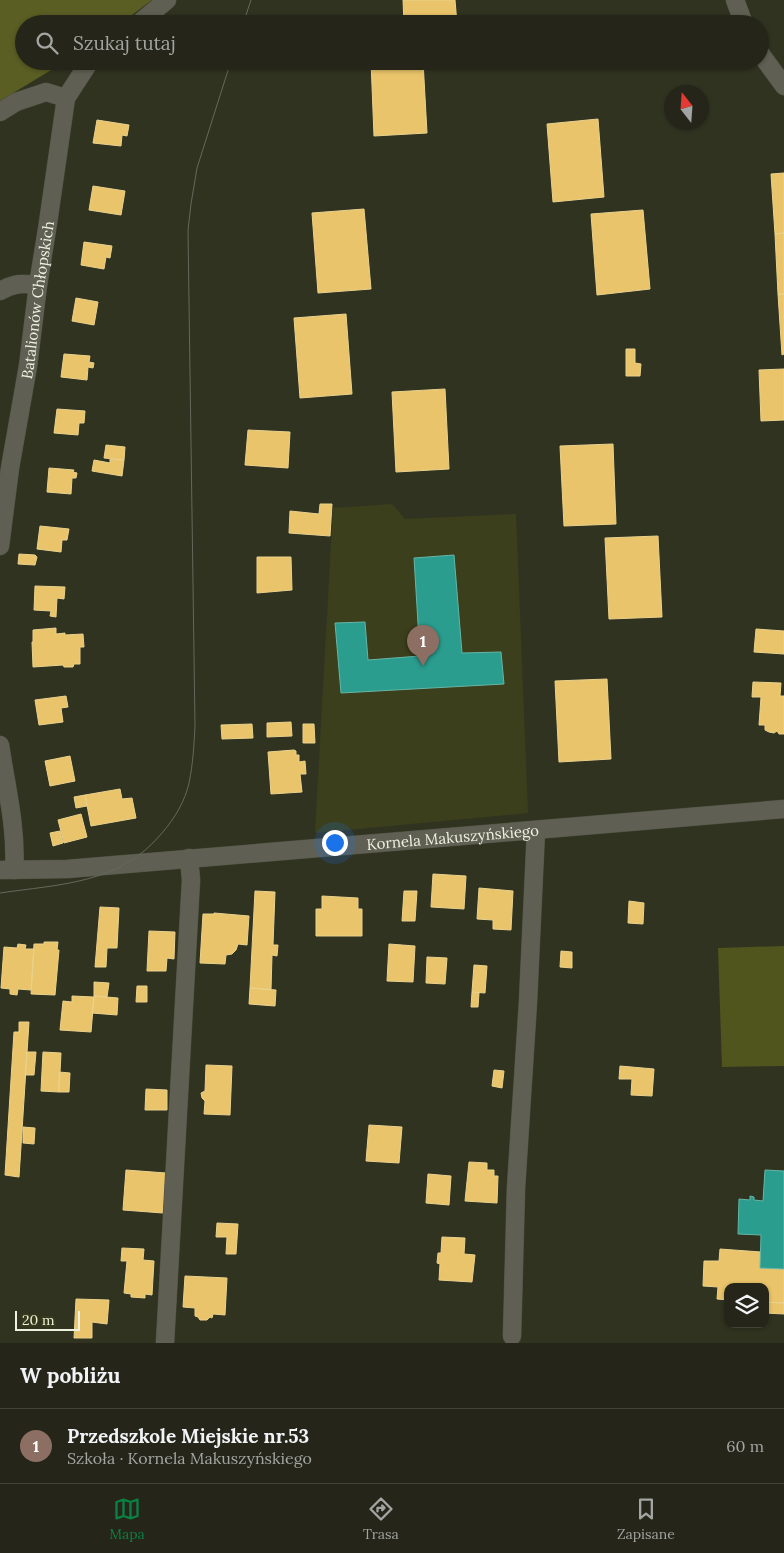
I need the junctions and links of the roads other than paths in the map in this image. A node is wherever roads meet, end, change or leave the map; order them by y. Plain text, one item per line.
1 (167, 0) edge
2 (735, 0) edge
3 (149, 15) edge
4 (741, 15) edge
5 (769, 65) edge
6 (84, 70) edge
7 (784, 86) edge
8 (66, 98) junction
9 (0, 112) edge
10 (38, 285) junction
11 (0, 291) edge
12 (5, 468) edge
13 (0, 546) edge
14 (0, 745) edge
15 (784, 809) edge
16 (536, 830) junction
17 (189, 858) junction
18 (7, 870) edge
19 (512, 1336) dead end
20 (165, 1343) edge

1 - 3 street
2 - 4 street
5 - 7 street
6 - 8 street, Batalionów Chłopskich
8 - 9 street
8 - 10 street, Batalionów Chłopskich
10 - 11 street
10 - 12 street, Batalionów Chłopskich
12 - 13 street, Batalionów Chłopskich
14 - 18 street
15 - 16 street, Kornela Makuszyńskiego
16 - 17 street, Kornela Makuszyńskiego
16 - 19 street
17 - 18 street, Kornela Makuszyńskiego
17 - 20 street

